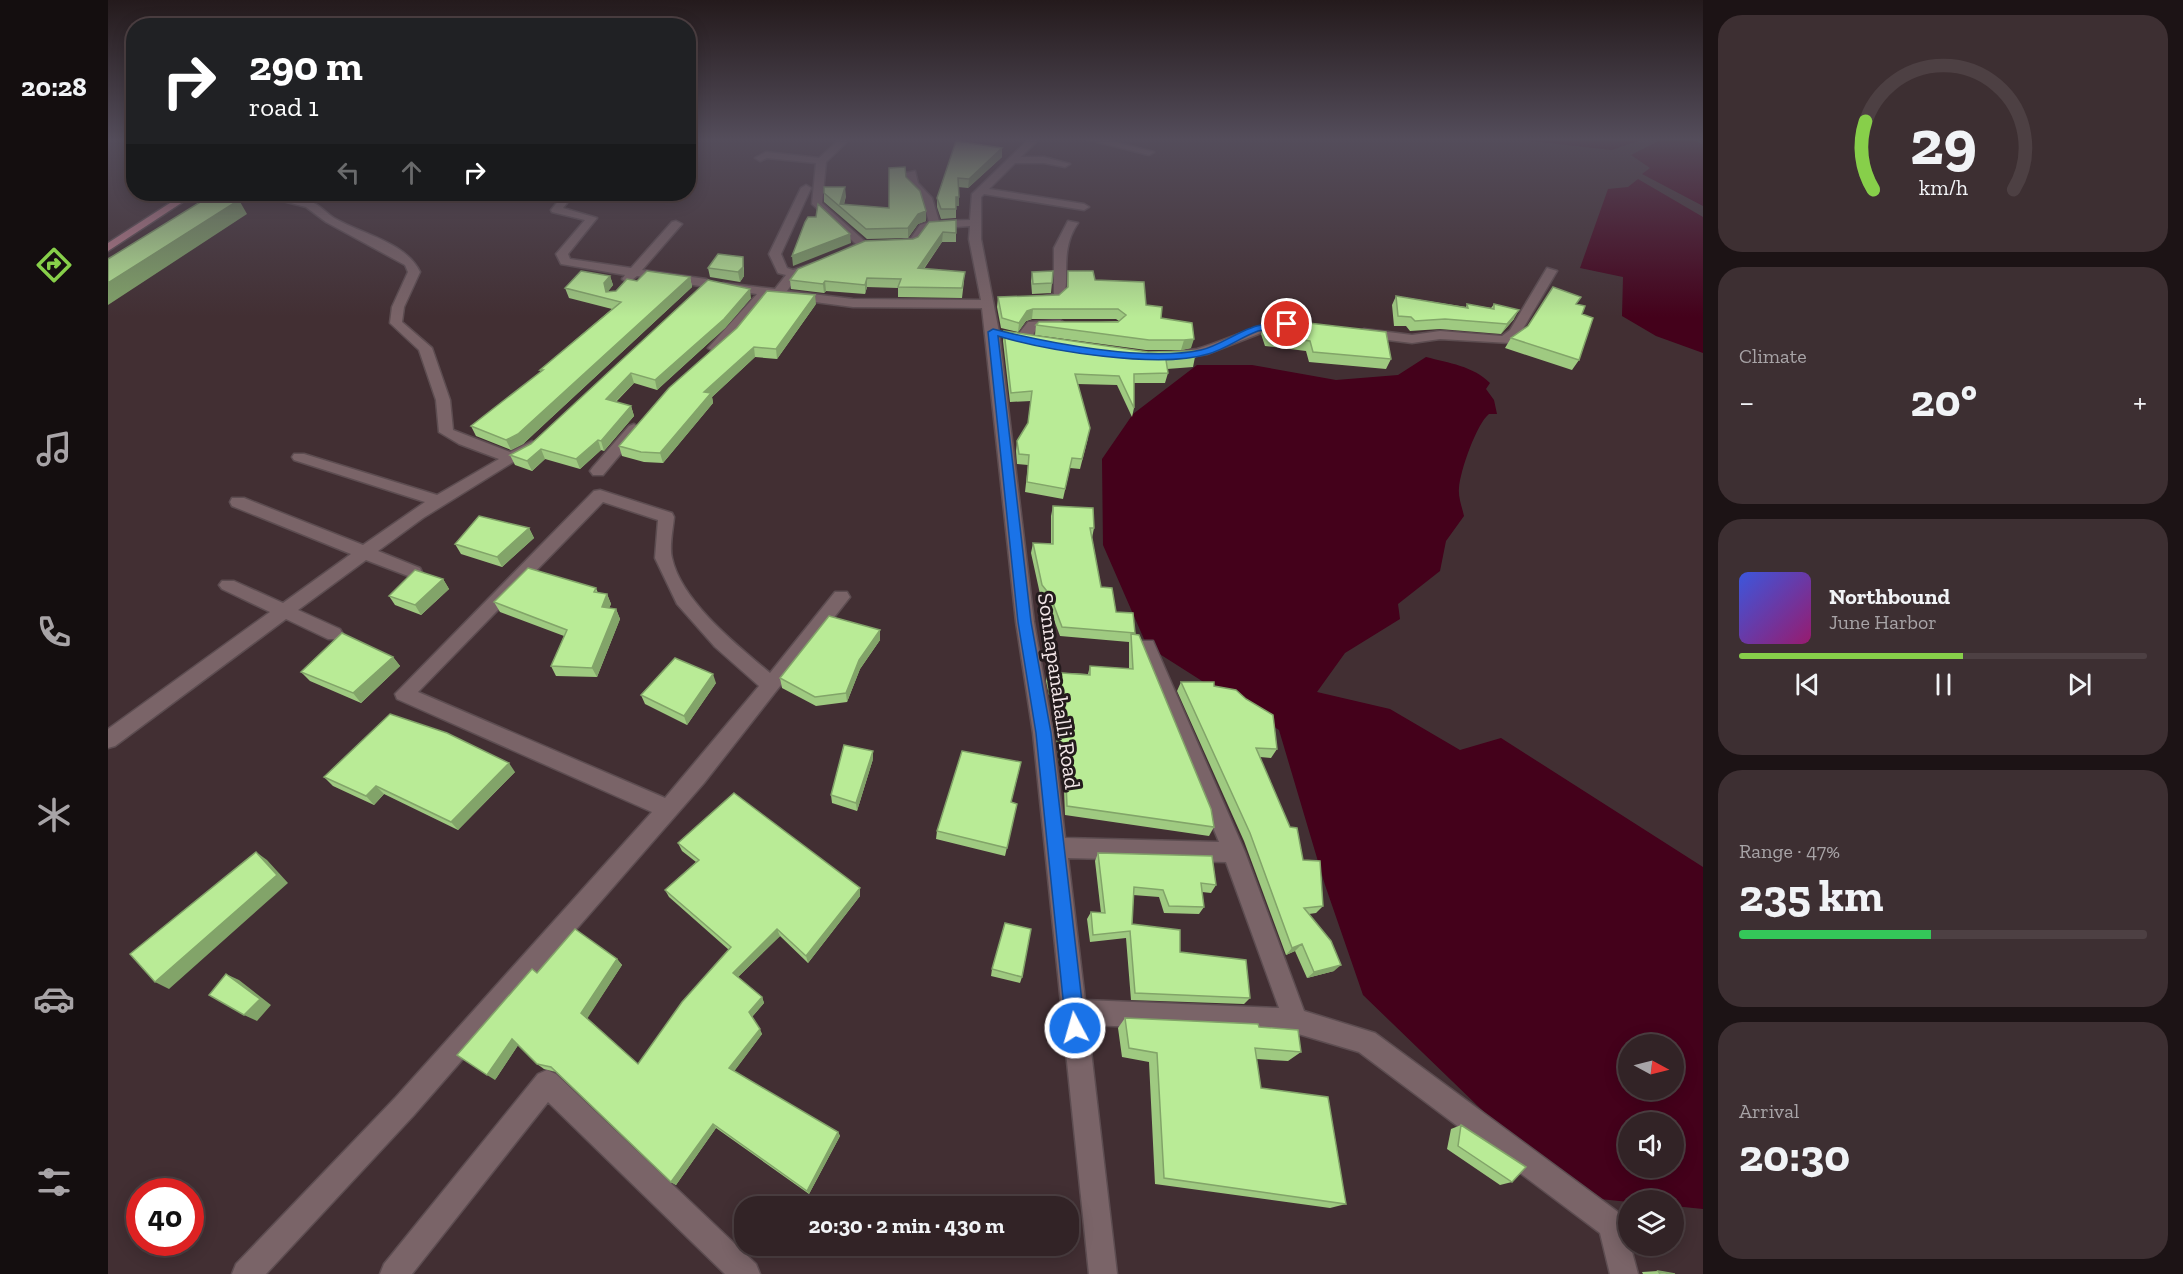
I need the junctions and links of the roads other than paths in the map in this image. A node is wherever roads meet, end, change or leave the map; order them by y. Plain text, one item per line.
1 (801, 198) edge
2 (819, 198) edge
3 (927, 198) edge
4 (976, 198) edge
5 (1030, 198) edge
6 (159, 201) edge
7 (179, 201) edge
8 (292, 201) edge
9 (563, 201) edge
10 (1084, 207) dead end
11 (975, 223) junction
12 (1072, 223) dead end
13 (676, 224) dead end
14 (935, 224) junction
15 (108, 234) edge
16 (890, 243) edge
17 (108, 248) edge
18 (636, 271) junction
19 (1551, 271) dead end
20 (793, 274) junction
21 (706, 284) junction
22 (619, 289) edge
23 (772, 293) junction
24 (689, 300) edge
25 (1028, 301) edge
26 (991, 303) junction
27 (1073, 324) edge
28 (1298, 325) edge
29 (1350, 331) edge
30 (1014, 337) junction
31 (707, 355) edge
32 (1157, 356) edge
33 (643, 419) edge
34 (544, 434) edge
35 (299, 457) dead end
36 (512, 458) junction
37 (598, 471) dead end
38 (439, 501) junction
39 (238, 502) dead end
40 (366, 552) junction
41 (414, 572) edge
42 (228, 585) dead end
43 (841, 597) dead end
44 (286, 611) junction
45 (334, 634) dead end
46 (1147, 646) dead end
47 (771, 685) junction
48 (108, 740) edge
49 (668, 809) junction
50 (1054, 848) junction
51 (1234, 852) junction
52 (1074, 1012) junction
53 (1295, 1021) junction
54 (246, 1274) edge
55 (394, 1274) edge
56 (746, 1274) edge
57 (1103, 1274) edge
58 (1624, 1274) edge

1 - 20 street
2 - 20 street
3 - 14 street
4 - 11 street, Sonnapanahalli Road
5 - 10 street
6 - 15 main road
7 - 17 main road
8 - 36 street
9 - 18 street
11 - 14 street
11 - 26 street, Sonnapanahalli Road
12 - 25 street
13 - 18 street
14 - 16 street
18 - 21 street
18 - 22 street
19 - 29 street
20 - 23 street
21 - 23 street
21 - 24 street
23 - 26 street
23 - 31 street
26 - 30 street, Sonnapanahalli Road
27 - 30 street
28 - 32 street
30 - 50 street, Sonnapanahalli Road
33 - 37 street
34 - 36 street
35 - 38 street
36 - 38 street
38 - 40 street
39 - 40 street
40 - 41 street
40 - 44 street
42 - 44 street
43 - 47 street
44 - 45 street
44 - 48 street
46 - 51 street
47 - 49 street
47 - 49 street
49 - 54 street
50 - 51 street
50 - 52 street, Sonnapanahalli Road
51 - 53 street
52 - 53 street
52 - 57 street, Sonnapanahalli Road
53 - 58 street
55 - 56 street

